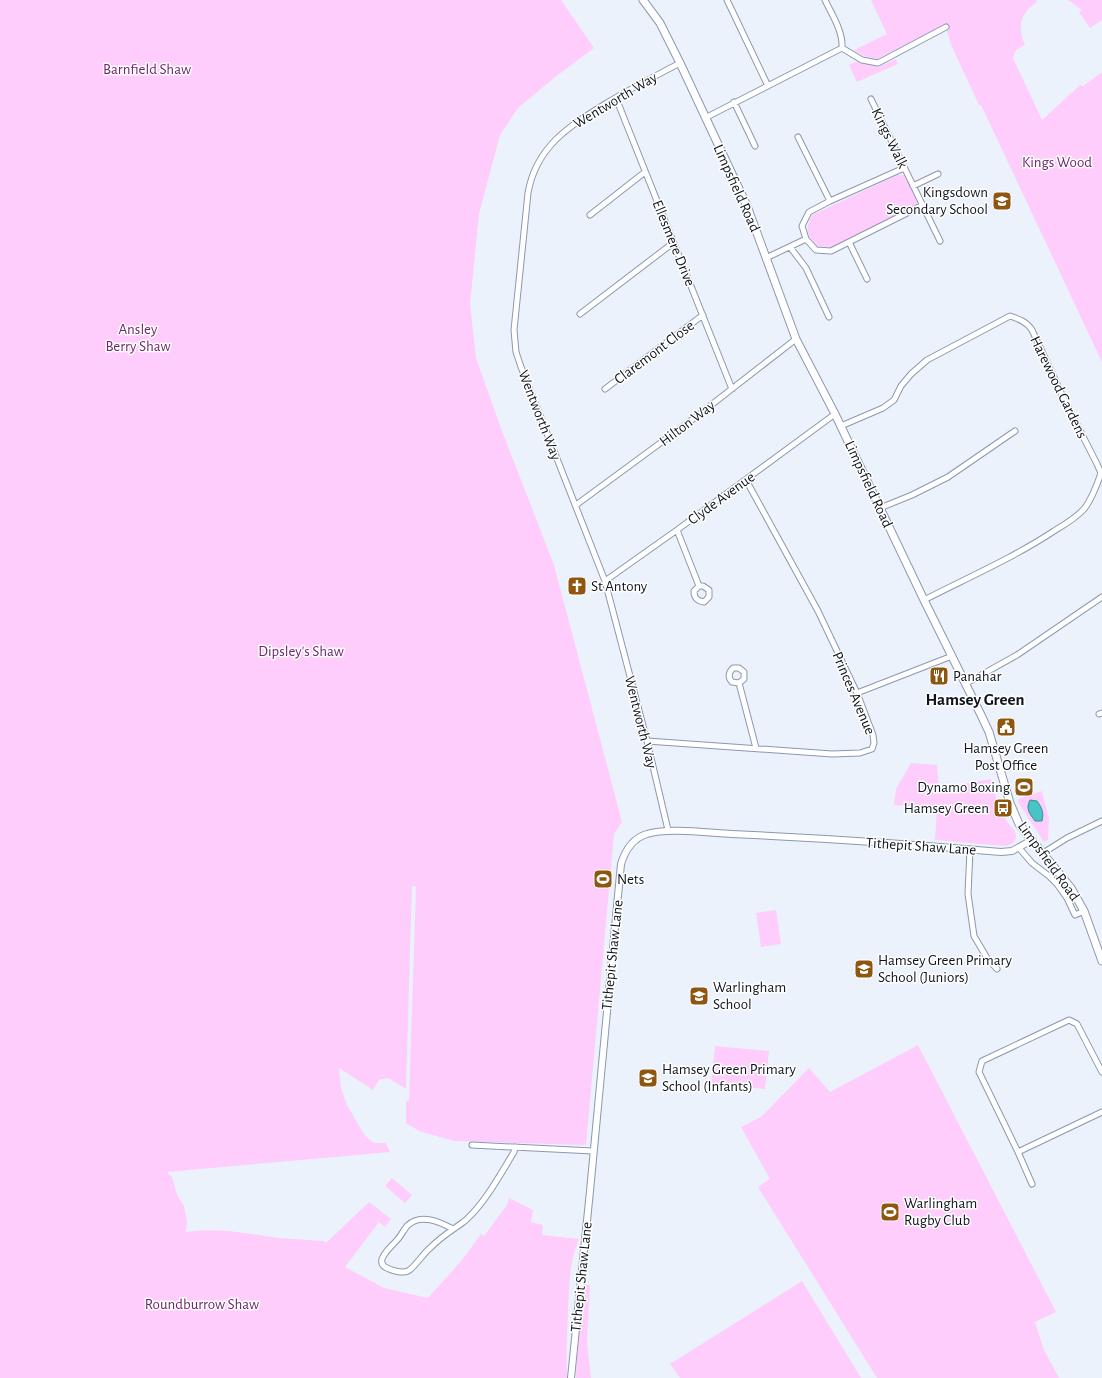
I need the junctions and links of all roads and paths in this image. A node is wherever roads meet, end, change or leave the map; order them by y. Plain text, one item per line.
1 (643, 0) edge
2 (727, 0) edge
3 (824, 0) edge
4 (946, 27) dead end
5 (842, 48) junction
6 (680, 63) junction
7 (768, 86) junction
8 (616, 98) junction
9 (871, 99) dead end
10 (734, 102) junction
11 (705, 118) junction
12 (798, 137) dead end
13 (755, 146) dead end
14 (904, 168) junction
15 (646, 172) junction
16 (938, 174) dead end
17 (913, 186) junction
18 (830, 201) junction
19 (923, 205) junction
20 (590, 215) dead end
21 (806, 239) junction
22 (940, 241) dead end
23 (849, 242) junction
24 (673, 243) junction
25 (790, 247) junction
26 (766, 258) junction
27 (867, 279) dead end
28 (825, 311) junction
29 (580, 314) dead end
30 (819, 314) dead end
31 (703, 315) junction
32 (829, 317) dead end
33 (796, 340) junction
34 (605, 389) dead end
35 (732, 389) junction
36 (835, 414) junction
37 (841, 426) junction
38 (1015, 431) dead end
39 (746, 480) junction
40 (576, 505) junction
41 (880, 508) junction
42 (677, 530) junction
43 (605, 581) junction
44 (699, 586) dead end
45 (1102, 597) edge
46 (924, 600) junction
47 (952, 656) junction
48 (739, 683) dead end
49 (965, 684) junction
50 (857, 693) junction
51 (647, 741) junction
52 (756, 748) junction
53 (1102, 821) edge
54 (668, 830) junction
55 (1032, 840) junction
56 (1019, 848) junction
57 (970, 850) junction
58 (1043, 853) junction
59 (1084, 911) junction
60 (1102, 961) edge
61 (997, 969) dead end
62 (1099, 1059) edge
63 (1102, 1072) edge
64 (1102, 1112) edge
65 (472, 1145) dead end
66 (515, 1147) junction
67 (594, 1150) junction
68 (1018, 1152) junction
69 (1032, 1184) dead end
70 (453, 1229) junction
71 (572, 1378) edge

1 - 6 main road, Limpsfield Road
2 - 7 street
3 - 5 street
4 - 5 street
5 - 7 street
6 - 8 street, Wentworth Way
6 - 11 main road, Limpsfield Road
7 - 10 street
8 - 15 street, Ellesmere Drive
8 - 40 street, Wentworth Way
9 - 14 street, Kings Walk
10 - 11 street
10 - 13 street
11 - 26 main road, Limpsfield Road
12 - 18 street
14 - 17 street, Kings Walk
14 - 18 street
15 - 20 street
15 - 24 street, Ellesmere Drive
16 - 17 street
17 - 19 street, Kings Walk
18 - 21 street
19 - 22 street, Kings Walk
19 - 23 street
21 - 23 street
21 - 25 street
23 - 27 street
24 - 29 street
24 - 31 street, Ellesmere Drive
25 - 26 street
25 - 28 street
26 - 33 main road, Limpsfield Road
28 - 30 street
28 - 32 street
31 - 34 street, Claremont Close
31 - 35 street, Ellesmere Drive
33 - 35 street, Hilton Way
33 - 36 main road, Limpsfield Road
35 - 40 street, Hilton Way
36 - 37 main road, Limpsfield Road
36 - 39 street, Clyde Avenue
37 - 41 main road, Limpsfield Road
37 - 46 street, Harewood Gardens
38 - 41 street
39 - 42 street, Clyde Avenue
39 - 50 street, Princes Avenue
40 - 43 street, Wentworth Way
41 - 46 main road, Limpsfield Road
42 - 43 street, Clyde Avenue
42 - 44 street
43 - 51 street, Wentworth Way
45 - 49 street
46 - 47 main road, Limpsfield Road
47 - 49 main road, Limpsfield Road
47 - 50 street
48 - 52 street
49 - 55 main road, Limpsfield Road
50 - 52 street, Princes Avenue
51 - 52 street, Princes Avenue
51 - 54 street, Wentworth Way
53 - 58 street
54 - 57 street, Tithepit Shaw Lane
54 - 67 street, Tithepit Shaw Lane
55 - 56 street, Tithepit Shaw Lane
55 - 58 main road, Limpsfield Road
56 - 57 street, Tithepit Shaw Lane
56 - 59 street
57 - 61 street
58 - 59 main road, Limpsfield Road
59 - 60 main road, Limpsfield Road
62 - 63 street
62 - 68 street
64 - 68 street
65 - 66 street
66 - 67 street
66 - 70 street
67 - 71 street, Tithepit Shaw Lane
68 - 69 street
70 - 70 street

